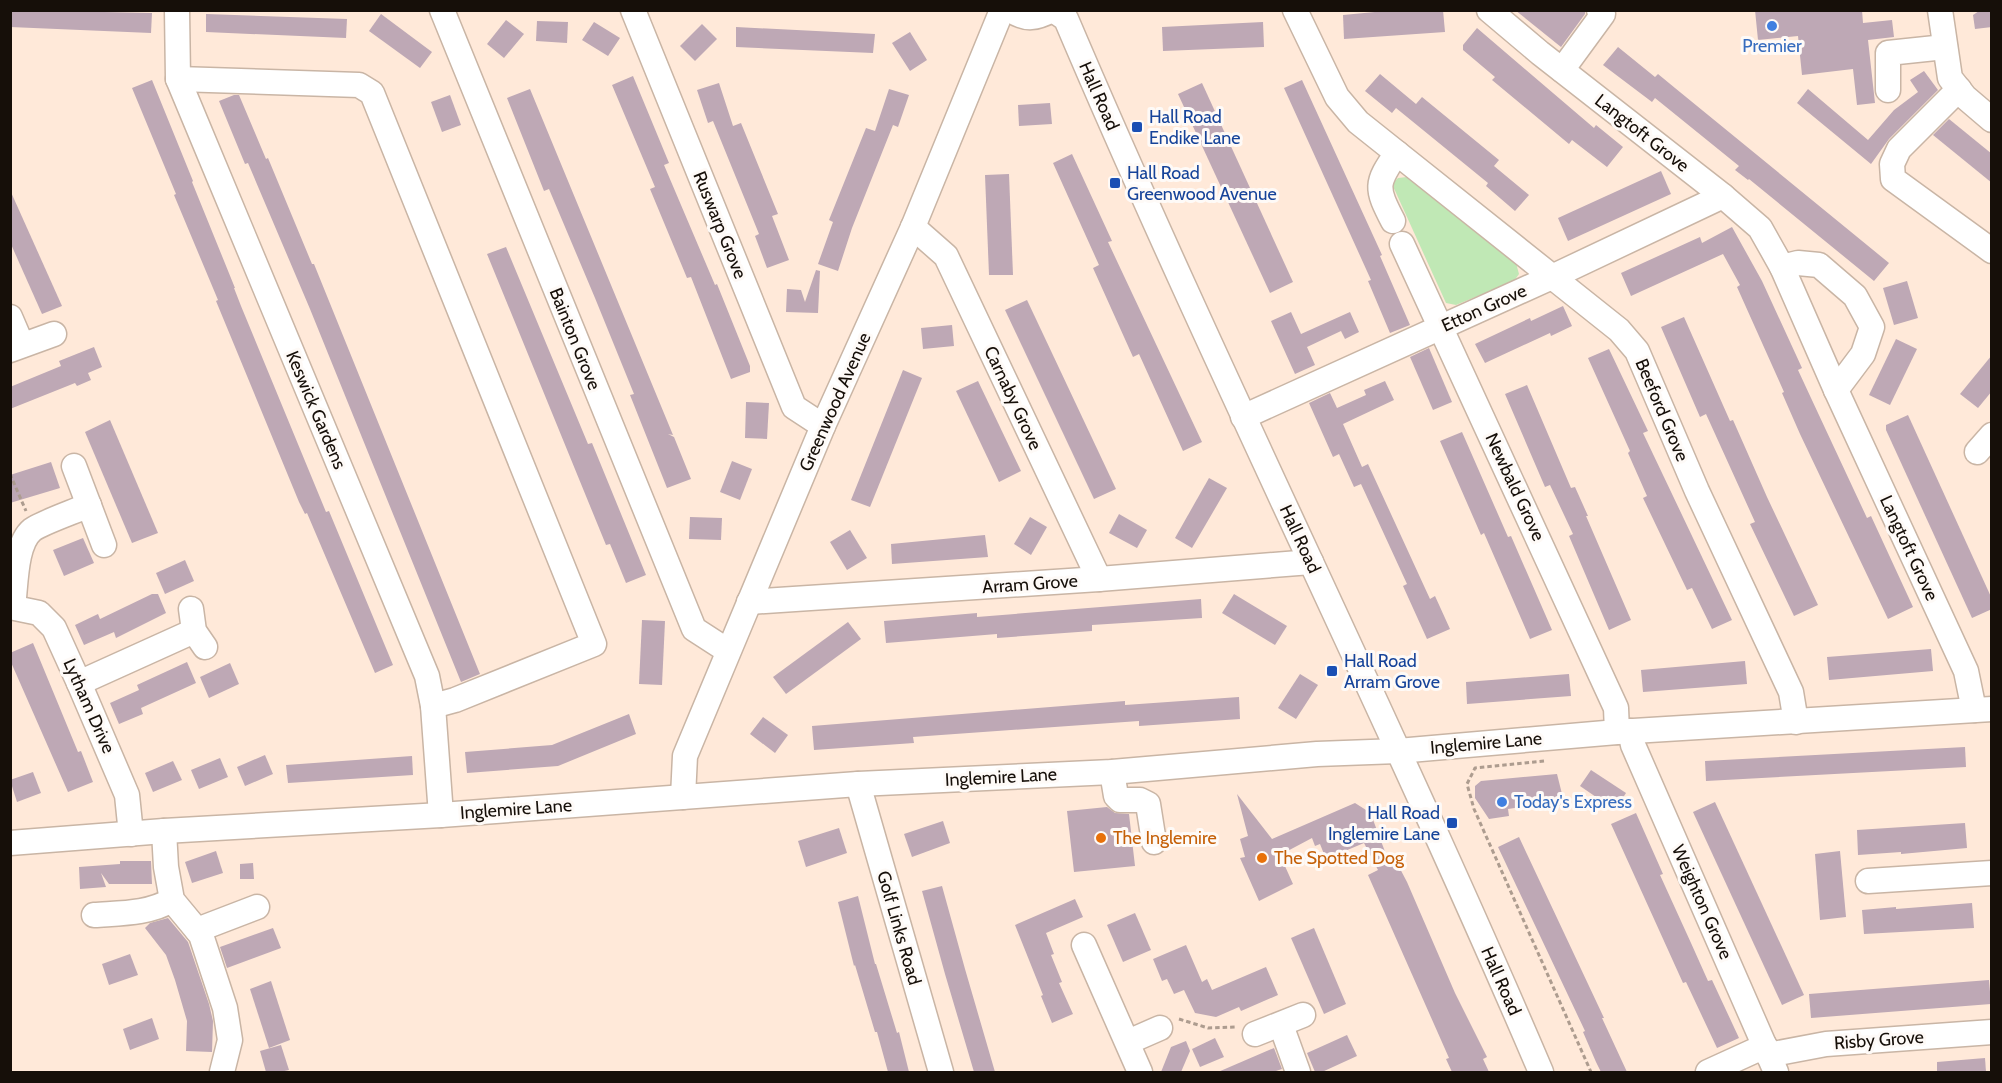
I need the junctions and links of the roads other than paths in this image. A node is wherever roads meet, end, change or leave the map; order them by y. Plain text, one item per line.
1 (177, 10) edge
2 (442, 10) edge
3 (633, 10) edge
4 (1002, 10) edge
5 (1011, 10) edge
6 (1052, 10) edge
7 (1296, 10) edge
8 (1490, 10) edge
9 (1599, 10) edge
10 (1940, 10) edge
11 (1945, 46) junction
12 (1562, 70) junction
13 (178, 79) junction
14 (1959, 89) junction
15 (1888, 90) dead end
16 (1992, 120) edge
17 (1397, 153) junction
18 (1723, 196) junction
19 (1393, 221) dead end
20 (913, 227) junction
21 (1402, 244) dead end
22 (1992, 251) edge
23 (1782, 267) junction
24 (1554, 276) junction
25 (10, 317) edge
26 (1442, 327) junction
27 (54, 334) dead end
28 (16, 348) edge
29 (1836, 390) junction
30 (1243, 417) junction
31 (823, 426) junction
32 (74, 466) dead end
33 (89, 505) junction
34 (104, 545) dead end
35 (1311, 562) junction
36 (1099, 579) junction
37 (749, 602) junction
38 (12, 607) edge
39 (197, 629) dead end
40 (728, 651) junction
41 (80, 683) junction
42 (434, 706) junction
43 (1983, 710) edge
44 (1796, 722) junction
45 (1623, 732) junction
46 (1398, 752) junction
47 (1112, 772) junction
48 (858, 784) junction
49 (683, 797) junction
50 (441, 814) junction
51 (164, 831) junction
52 (131, 834) junction
53 (1154, 842) dead end
54 (10, 843) edge
55 (1992, 873) edge
56 (1868, 881) dead end
57 (172, 900) junction
58 (257, 907) dead end
59 (94, 915) dead end
60 (197, 930) junction
61 (1084, 945) dead end
62 (1160, 1028) road end
63 (1992, 1032) edge
64 (1255, 1034) road end
65 (1128, 1042) junction
66 (1770, 1058) edge
67 (222, 1072) edge
68 (940, 1072) edge
69 (1140, 1072) edge
70 (1298, 1072) edge
71 (1541, 1072) edge
72 (1708, 1072) edge

1 - 13 street, Keswick Gardens
2 - 40 street, Bainton Grove
3 - 31 street, Ruswarp Grove
4 - 20 street, Greenwood Avenue
5 - 6 street
6 - 30 street, Hall Road
7 - 17 street
8 - 12 street, Langtoft Grove
9 - 12 street
10 - 11 street
11 - 14 street
11 - 15 street
12 - 18 street, Langtoft Grove
13 - 42 street, Keswick Gardens
13 - 42 street
14 - 16 street
14 - 22 street
17 - 19 street
17 - 24 street, Beeford Grove
18 - 23 street, Langtoft Grove
18 - 24 street, Etton Grove
20 - 31 street, Greenwood Avenue
20 - 36 street, Carnaby Grove
21 - 26 street, Newbald Grove
23 - 29 street, Langtoft Grove
23 - 29 street
24 - 26 street, Etton Grove
24 - 44 street, Beeford Grove
25 - 28 street
26 - 30 street, Etton Grove
26 - 45 street, Newbald Grove
27 - 28 street
29 - 43 street, Langtoft Grove
30 - 35 street, Hall Road
31 - 37 street, Greenwood Avenue
32 - 33 street
33 - 34 street
33 - 38 street
35 - 36 street, Arram Grove
35 - 46 street, Hall Road
36 - 37 street, Arram Grove
37 - 40 street, Greenwood Avenue
38 - 41 street, Lytham Drive
39 - 41 street
40 - 49 street, Greenwood Avenue
41 - 52 street, Lytham Drive
42 - 50 street, Keswick Gardens
43 - 44 street, Inglemire Lane
44 - 45 street, Inglemire Lane
45 - 46 street, Inglemire Lane
45 - 66 street, Weighton Grove
46 - 47 street, Inglemire Lane
46 - 71 street, Hall Road
47 - 48 street, Inglemire Lane
47 - 53 street
48 - 49 street, Inglemire Lane
48 - 68 street, Golf Links Road
49 - 50 street, Inglemire Lane
50 - 51 street, Inglemire Lane
51 - 52 street, Inglemire Lane
51 - 57 street
52 - 54 street, Inglemire Lane
55 - 56 street
57 - 59 street
57 - 60 street
58 - 60 street
60 - 67 street
61 - 65 street
62 - 65 street
63 - 66 street, Risby Grove
64 - 70 street
65 - 69 street
66 - 72 street, Risby Grove

